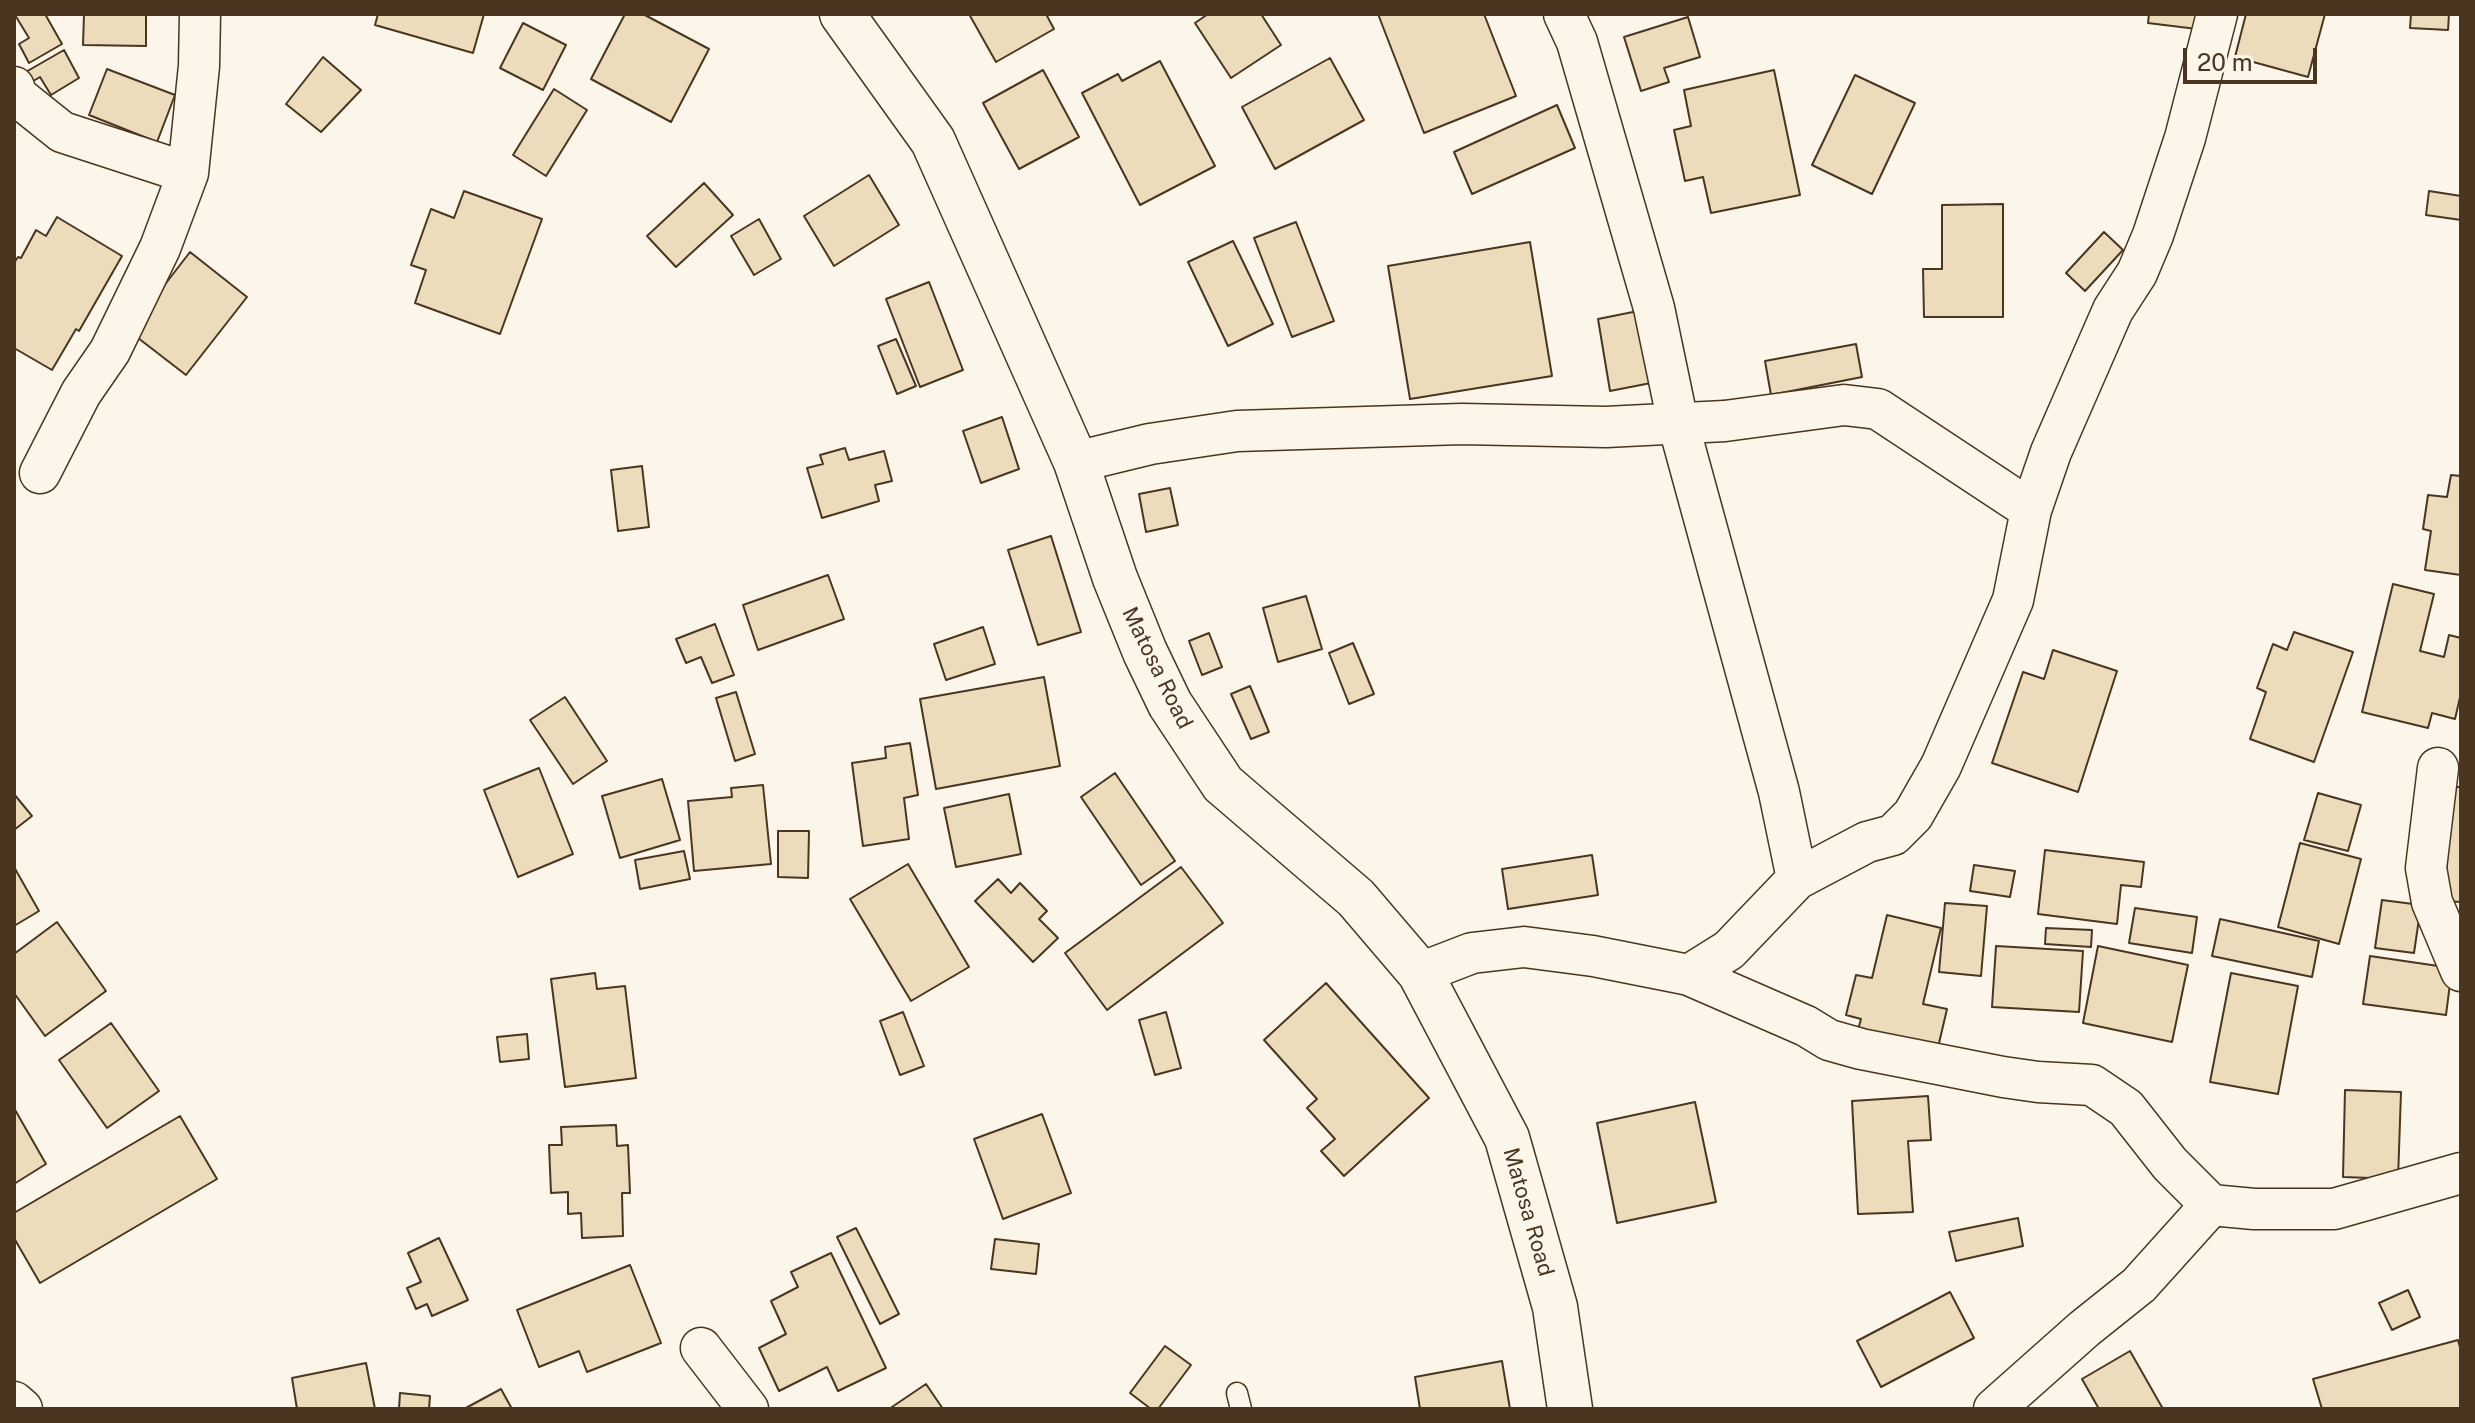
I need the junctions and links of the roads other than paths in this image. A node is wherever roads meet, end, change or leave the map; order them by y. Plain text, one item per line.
1 (200, 14) edge
2 (842, 14) edge
3 (1564, 14) edge
4 (2217, 14) edge
5 (14, 87) edge
6 (188, 173) junction
7 (1678, 423) junction
8 (1076, 462) junction
9 (40, 473) dead end
10 (2031, 510) junction
11 (2438, 768) dead end
12 (1797, 879) junction
13 (2461, 971) edge
14 (1420, 973) junction
15 (1689, 975) junction
16 (2461, 1173) edge
17 (2211, 1205) junction
18 (701, 1348) dead end
19 (14, 1402) edge
20 (22, 1409) edge
21 (748, 1409) edge
22 (1570, 1409) edge
23 (1994, 1409) edge

1 - 6 street
2 - 8 street, Matosa Road
3 - 7 street
4 - 10 street
5 - 6 street
6 - 9 street
7 - 8 street
7 - 10 street
7 - 12 street
8 - 14 street, Matosa Road
10 - 12 street
11 - 13 street
12 - 15 street
14 - 15 street
14 - 22 street, Matosa Road
15 - 17 street
16 - 17 street
17 - 23 street
18 - 21 street
19 - 20 street

